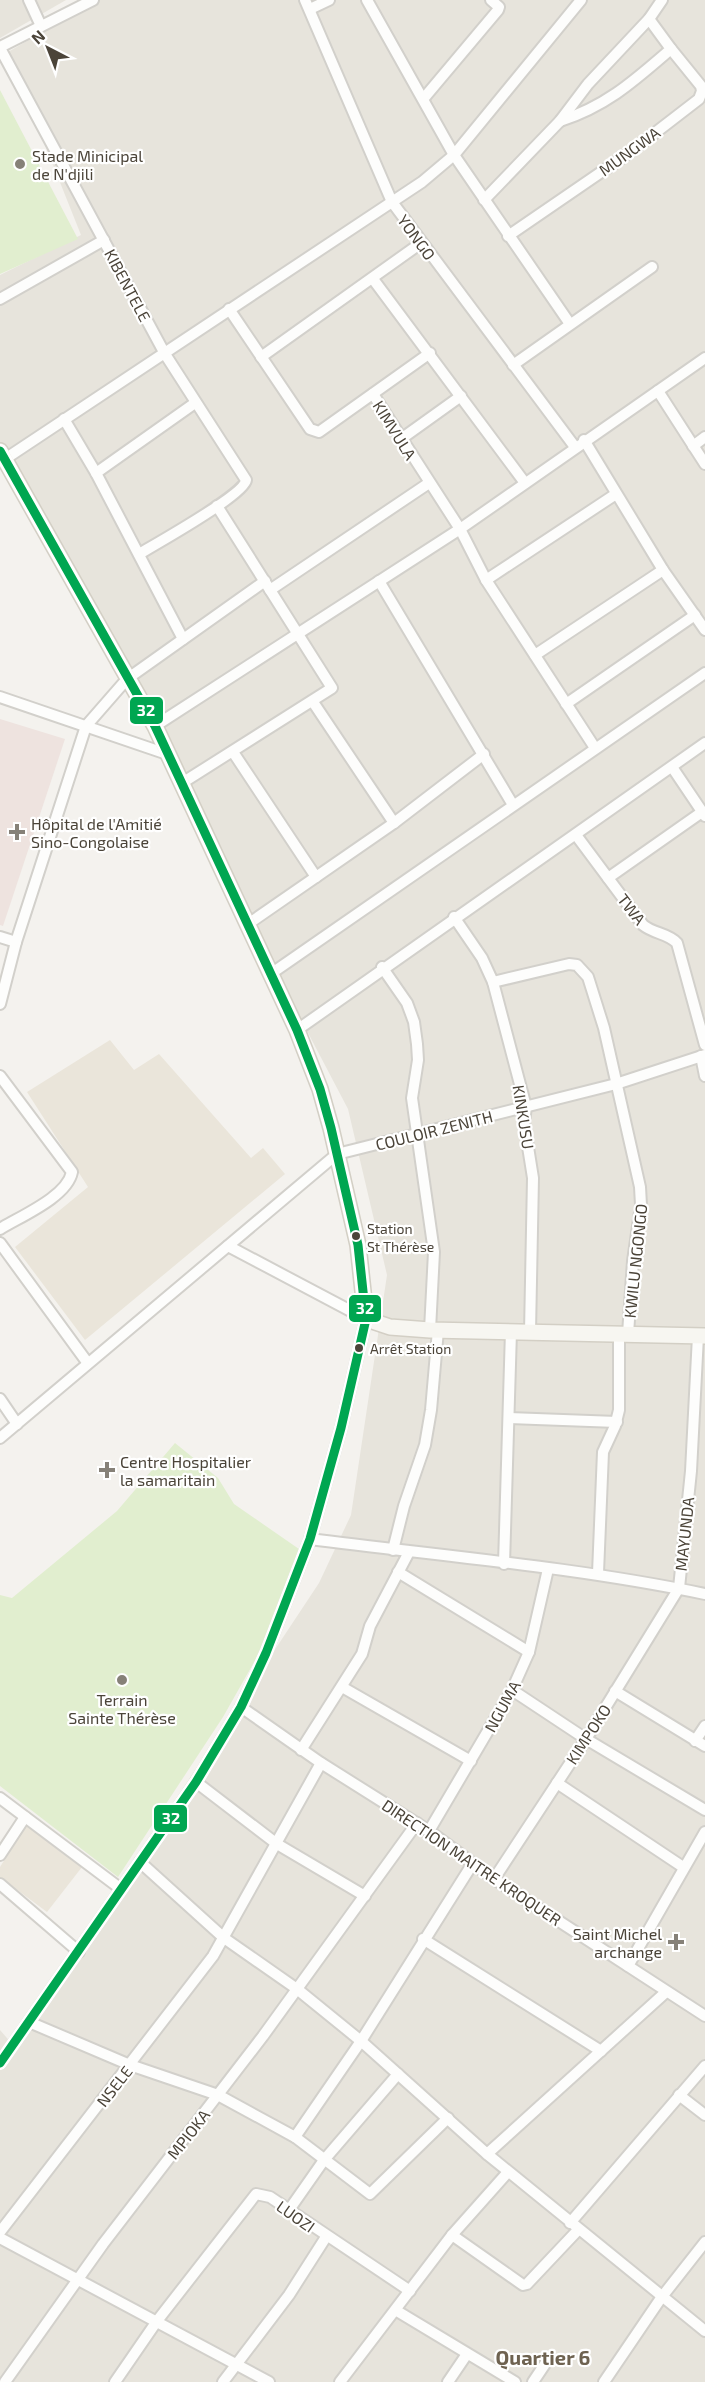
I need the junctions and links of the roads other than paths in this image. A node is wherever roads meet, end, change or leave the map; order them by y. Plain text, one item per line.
1 (29, 0) edge
2 (93, 0) edge
3 (329, 0) edge
4 (367, 0) edge
5 (491, 0) edge
6 (581, 0) edge
7 (662, 0) edge
8 (308, 5) edge
9 (649, 19) junction
10 (42, 26) junction
11 (0, 47) edge
12 (671, 49) junction
13 (424, 98) junction
14 (560, 121) junction
15 (454, 155) junction
16 (484, 200) junction
17 (392, 202) junction
18 (507, 236) junction
19 (104, 240) junction
20 (421, 243) junction
21 (652, 267) dead end
22 (373, 279) junction
23 (0, 299) edge
24 (229, 309) junction
25 (570, 324) junction
26 (430, 353) junction
27 (165, 354) junction
28 (261, 357) junction
29 (705, 358) edge
30 (513, 365) junction
31 (657, 391) junction
32 (373, 394) junction
33 (461, 396) junction
34 (195, 403) junction
35 (64, 420) junction
36 (705, 438) edge
37 (401, 439) junction
38 (579, 444) junction
39 (693, 446) junction
40 (3, 455) edge
41 (705, 464) edge
42 (96, 473) junction
43 (429, 483) junction
44 (525, 483) junction
45 (616, 494) junction
46 (217, 506) junction
47 (460, 529) junction
48 (139, 554) junction
49 (663, 570) junction
50 (486, 580) junction
51 (379, 581) junction
52 (267, 585) junction
53 (695, 615) junction
54 (705, 630) edge
55 (300, 635) junction
56 (183, 639) junction
57 (534, 655) junction
58 (705, 673) edge
59 (127, 679) junction
60 (0, 697) edge
61 (313, 702) junction
62 (566, 704) junction
63 (86, 726) junction
64 (155, 726) junction
65 (705, 743) edge
66 (596, 748) junction
67 (233, 752) junction
68 (167, 754) junction
69 (484, 754) junction
70 (672, 767) junction
71 (182, 783) junction
72 (513, 804) junction
73 (704, 814) edge
74 (394, 822) junction
75 (576, 834) junction
76 (316, 877) junction
77 (608, 878) junction
78 (454, 917) junction
79 (248, 924) junction
80 (0, 937) edge
81 (16, 942) junction
82 (382, 968) junction
83 (272, 973) junction
84 (493, 982) junction
85 (0, 1004) edge
86 (297, 1030) junction
87 (705, 1045) edge
88 (703, 1055) edge
89 (0, 1076) edge
90 (705, 1076) edge
91 (616, 1084) junction
92 (526, 1107) junction
93 (417, 1134) junction
94 (337, 1154) junction
95 (0, 1229) edge
96 (0, 1243) edge
97 (228, 1246) junction
98 (366, 1319) junction
99 (434, 1330) junction
100 (511, 1331) junction
101 (530, 1332) junction
102 (624, 1334) junction
103 (701, 1336) edge
104 (87, 1362) junction
105 (0, 1399) edge
106 (509, 1419) junction
107 (616, 1422) junction
108 (17, 1424) junction
109 (0, 1438) edge
110 (310, 1539) junction
111 (393, 1550) junction
112 (409, 1552) junction
113 (504, 1564) junction
114 (548, 1569) junction
115 (398, 1572) junction
116 (598, 1573) junction
117 (679, 1588) junction
118 (705, 1594) edge
119 (529, 1652) junction
120 (342, 1687) junction
121 (512, 1690) junction
122 (615, 1691) junction
123 (240, 1707) junction
124 (705, 1726) edge
125 (586, 1739) junction
126 (700, 1743) edge
127 (301, 1750) junction
128 (471, 1761) junction
129 (321, 1763) junction
130 (196, 1782) junction
131 (557, 1783) junction
132 (0, 1798) edge
133 (705, 1810) edge
134 (25, 1817) junction
135 (417, 1823) junction
136 (429, 1831) junction
137 (705, 1832) edge
138 (277, 1844) junction
139 (0, 1855) edge
140 (140, 1862) junction
141 (473, 1863) junction
142 (684, 1868) junction
143 (494, 1879) junction
144 (0, 1884) edge
145 (121, 1889) junction
146 (365, 1896) junction
147 (224, 1938) junction
148 (423, 1939) junction
149 (79, 1952) junction
150 (628, 1966) junction
151 (297, 1989) junction
152 (666, 1992) junction
153 (705, 2016) edge
154 (29, 2022) junction
155 (362, 2041) junction
156 (601, 2051) junction
157 (0, 2063) edge
158 (130, 2065) junction
159 (705, 2066) edge
160 (398, 2074) junction
161 (218, 2095) junction
162 (679, 2095) junction
163 (705, 2115) edge
164 (448, 2118) junction
165 (295, 2137) junction
166 (487, 2154) junction
167 (324, 2160) junction
168 (508, 2172) junction
169 (288, 2210) junction
170 (574, 2226) junction
171 (0, 2232) edge
172 (452, 2235) junction
173 (326, 2237) junction
174 (0, 2238) edge
175 (705, 2242) edge
176 (80, 2278) junction
177 (410, 2291) junction
178 (661, 2298) junction
179 (397, 2311) junction
180 (157, 2321) junction
181 (705, 2331) edge
182 (467, 2354) junction
183 (549, 2358) dead end
184 (236, 2365) junction
185 (5, 2382) edge
186 (115, 2382) edge
187 (223, 2382) edge
188 (269, 2382) edge
189 (340, 2382) edge
190 (448, 2382) edge
191 (515, 2382) edge
192 (533, 2382) edge
193 (604, 2382) edge

1 - 10 street
2 - 10 street
3 - 8 street
4 - 13 street
5 - 13 street
6 - 15 street
7 - 9 street
8 - 17 street, YONGO
9 - 12 street, MUNGWA
9 - 14 street
10 - 11 street
11 - 19 street, KIBENTELE
12 - 14 street
12 - 18 street, MUNGWA
13 - 15 street
14 - 16 street
15 - 16 street
15 - 17 street
16 - 18 street
17 - 20 street, YONGO
17 - 24 street
18 - 25 street
19 - 23 street
19 - 27 street, KIBENTELE
20 - 22 street
20 - 30 street, YONGO
21 - 25 street
22 - 26 street
22 - 28 street
24 - 27 street
24 - 28 street, KIMVULA
25 - 30 street
26 - 32 street
26 - 33 street
27 - 34 street, KIBENTELE
27 - 35 street
28 - 32 street, KIMVULA
29 - 31 street
30 - 38 street, YONGO
31 - 38 street
31 - 39 street
32 - 37 street, KIMVULA
33 - 37 street
33 - 44 street
34 - 42 street
34 - 46 street, KIBENTELE
35 - 40 street
35 - 42 street
36 - 39 street
37 - 43 street, KIMVULA
38 - 44 street
38 - 45 street, YONGO
39 - 41 street
40 - 59 street
42 - 48 street
43 - 47 street, KIMVULA
43 - 52 street
44 - 47 street
45 - 49 street, YONGO
45 - 50 street
46 - 48 street, KIBENTELE
46 - 52 street
47 - 50 street
47 - 51 street
48 - 56 street
49 - 53 street, YONGO
49 - 57 street
50 - 57 street
51 - 55 street
51 - 69 street
52 - 55 street
52 - 56 street
53 - 54 street, YONGO
53 - 62 street
55 - 61 street
55 - 64 street
56 - 59 street
57 - 62 street
58 - 66 street
59 - 63 street
59 - 64 street
60 - 63 street
61 - 67 street
61 - 74 street
62 - 66 street
63 - 68 street
63 - 81 street
64 - 68 street
65 - 70 street
66 - 72 street
67 - 71 street
67 - 76 street
68 - 71 street
69 - 72 street
69 - 74 street
70 - 73 street
70 - 75 street
71 - 79 street
72 - 83 street
73 - 77 street
74 - 76 street
75 - 77 street, TWA
75 - 78 street
76 - 79 street
77 - 87 street, TWA
78 - 82 street
78 - 84 street, KINKUSU
79 - 83 street
80 - 81 street
81 - 85 street
82 - 86 street
82 - 93 street
83 - 86 street
84 - 91 street, KWILU NGONGO
84 - 92 street, KINKUSU
86 - 94 street
88 - 90 street
88 - 91 street, COULOIR ZENITH
89 - 95 street
91 - 92 street, COULOIR ZENITH
91 - 102 street, KWILU NGONGO
92 - 93 street, COULOIR ZENITH
92 - 101 street, KINKUSU
93 - 94 street, COULOIR ZENITH
93 - 99 street
94 - 97 street
94 - 98 street
96 - 104 street
97 - 98 street
97 - 104 street
98 - 99 street
98 - 110 street
99 - 100 street
99 - 111 street
100 - 101 street
100 - 106 street
101 - 102 street
102 - 103 street
102 - 107 street
103 - 117 street, MAYUNDA
104 - 108 street
105 - 108 street
106 - 107 street
106 - 113 street
107 - 116 street
108 - 109 street
110 - 111 street
110 - 123 street
111 - 112 street
112 - 113 street
112 - 115 street
113 - 114 street
114 - 116 street
114 - 119 street, NGUMA
115 - 119 street
115 - 120 street
116 - 117 street
117 - 118 street
117 - 122 street, KIMPOKO
119 - 121 street, NGUMA
120 - 127 street
120 - 128 street
121 - 125 street
121 - 128 street, NGUMA
122 - 125 street, KIMPOKO
122 - 126 street
123 - 127 street, DIRECTION MAITRE KROQUER
123 - 130 street
124 - 126 street
125 - 131 street, KIMPOKO
125 - 133 street
127 - 129 street, DIRECTION MAITRE KROQUER
128 - 136 street, NGUMA
129 - 135 street, DIRECTION MAITRE KROQUER
129 - 138 street, NSELE
130 - 138 street
130 - 140 street
131 - 142 street
131 - 143 street, KIMPOKO
132 - 134 street
134 - 139 street
134 - 145 street
135 - 136 street, DIRECTION MAITRE KROQUER
135 - 146 street, MPIOKA
136 - 141 street, DIRECTION MAITRE KROQUER
137 - 142 street
138 - 146 street
138 - 147 street, NSELE
140 - 145 street
140 - 147 street
141 - 143 street, DIRECTION MAITRE KROQUER
141 - 148 street
142 - 150 street
143 - 150 street, DIRECTION MAITRE KROQUER
144 - 149 street
145 - 149 street
146 - 151 street, MPIOKA
147 - 151 street
147 - 158 street, NSELE
148 - 155 street
148 - 156 street
149 - 154 street
150 - 152 street, DIRECTION MAITRE KROQUER
151 - 155 street
151 - 161 street, MPIOKA
152 - 153 street, DIRECTION MAITRE KROQUER
152 - 156 street
154 - 157 street
154 - 158 street
155 - 160 street
155 - 165 street
156 - 166 street
158 - 161 street
158 - 171 street, NSELE
159 - 162 street
160 - 164 street
160 - 167 street
161 - 165 street
161 - 176 street, MPIOKA
162 - 163 street
162 - 170 street
164 - 166 street
164 - 167 street
165 - 167 street
166 - 168 street
167 - 169 street
168 - 170 street
168 - 172 street
169 - 173 street, LUOZI
169 - 180 street, LUOZI
170 - 172 street
170 - 178 street
172 - 177 street
173 - 177 street, LUOZI
173 - 184 street
174 - 176 street
175 - 178 street
176 - 180 street
176 - 185 street, MPIOKA
177 - 179 street
178 - 181 street
178 - 193 street
179 - 182 street
179 - 189 street
180 - 184 street
180 - 186 street, LUOZI
182 - 190 street
182 - 191 street
183 - 192 street
184 - 187 street
184 - 188 street

